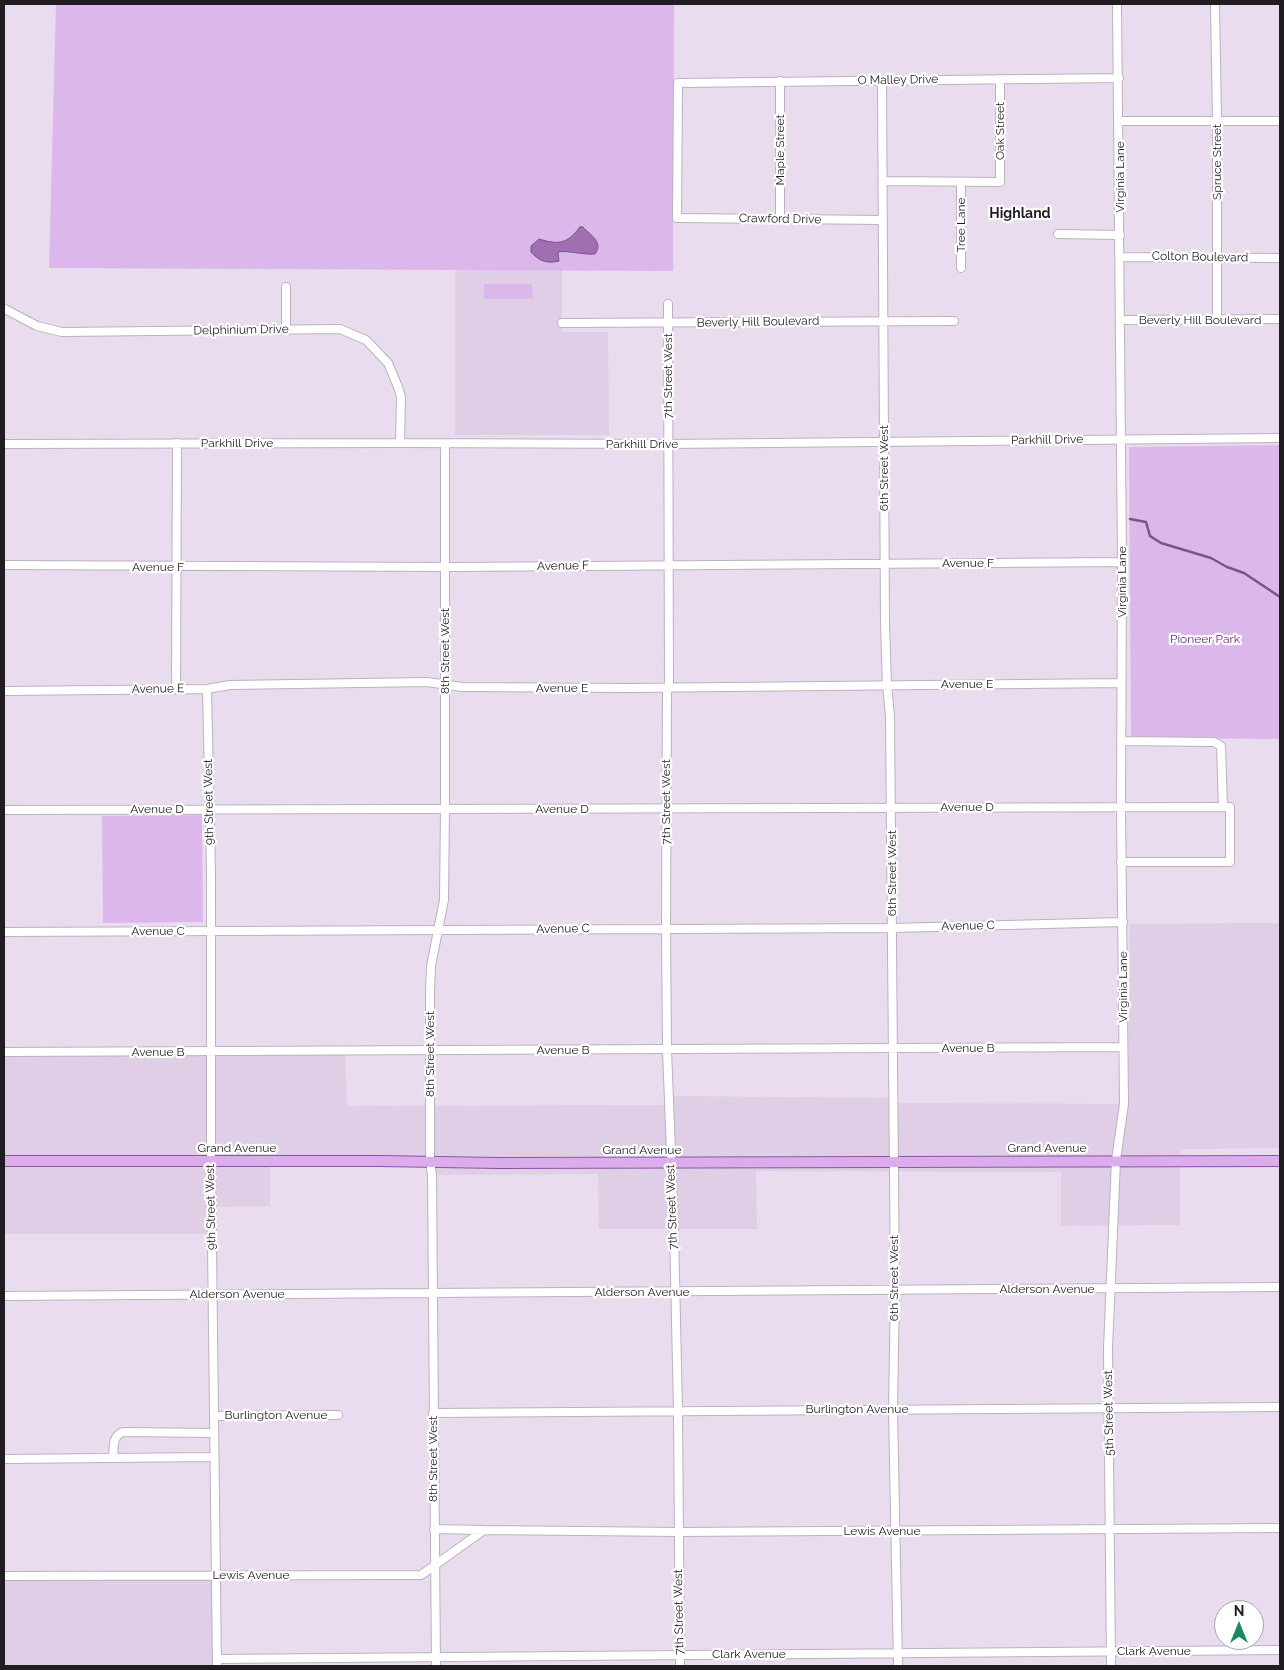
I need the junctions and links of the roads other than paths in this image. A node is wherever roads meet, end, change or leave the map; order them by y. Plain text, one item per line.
1 (1117, 4) edge
2 (1215, 4) edge
3 (1118, 78) junction
4 (1000, 79) junction
5 (882, 80) junction
6 (780, 81) junction
7 (1119, 121) junction
8 (1217, 121) junction
9 (1280, 121) edge
10 (883, 181) junction
11 (961, 182) junction
12 (678, 218) joint
13 (780, 219) junction
14 (883, 220) junction
15 (1058, 234) dead end
16 (1120, 235) junction
17 (1120, 256) junction
18 (1217, 258) junction
19 (1280, 258) edge
20 (961, 268) dead end
21 (286, 287) dead end
22 (668, 304) dead end
23 (4, 309) edge
24 (1280, 319) edge
25 (1120, 320) junction
26 (1217, 320) junction
27 (884, 321) junction
28 (954, 321) dead end
29 (562, 323) dead end
30 (668, 323) junction
31 (286, 329) junction
32 (1280, 438) edge
33 (1121, 439) junction
34 (884, 442) junction
35 (177, 443) junction
36 (400, 443) junction
37 (4, 444) edge
38 (444, 444) junction
39 (668, 444) junction
40 (1122, 562) junction
41 (885, 563) junction
42 (4, 565) edge
43 (669, 565) junction
44 (176, 567) junction
45 (444, 567) junction
46 (1121, 683) junction
47 (445, 685) junction
48 (887, 685) junction
49 (207, 688) junction
50 (668, 688) junction
51 (176, 689) junction
52 (4, 691) edge
53 (1121, 742) junction
54 (1120, 807) junction
55 (1227, 807) junction
56 (666, 808) junction
57 (891, 808) junction
58 (209, 809) junction
59 (445, 809) junction
60 (4, 810) edge
61 (1121, 862) junction
62 (1123, 922) junction
63 (666, 928) junction
64 (892, 928) junction
65 (211, 930) junction
66 (438, 930) junction
67 (4, 932) edge
68 (1123, 1047) junction
69 (893, 1048) junction
70 (430, 1050) junction
71 (667, 1050) junction
72 (211, 1051) junction
73 (4, 1052) edge
74 (1116, 1160) junction
75 (4, 1161) edge
76 (211, 1161) junction
77 (430, 1161) junction
78 (894, 1161) junction
79 (1280, 1161) edge
80 (671, 1162) junction
81 (1280, 1287) edge
82 (1112, 1288) junction
83 (895, 1290) junction
84 (674, 1291) junction
85 (433, 1293) junction
86 (212, 1295) junction
87 (4, 1296) edge
88 (1109, 1407) junction
89 (1280, 1407) edge
90 (893, 1409) junction
91 (678, 1411) junction
92 (433, 1413) junction
93 (338, 1415) dead end
94 (214, 1416) junction
95 (214, 1433) junction
96 (214, 1457) junction
97 (113, 1458) junction
98 (4, 1459) edge
99 (1280, 1528) edge
100 (434, 1529) junction
101 (1110, 1529) junction
102 (484, 1530) junction
103 (896, 1531) junction
104 (679, 1532) junction
105 (434, 1566) junction
106 (4, 1576) edge
107 (216, 1576) junction
108 (1280, 1650) edge
109 (1111, 1651) junction
110 (898, 1653) junction
111 (680, 1655) junction
112 (436, 1657) junction
113 (217, 1662) edge
114 (436, 1666) edge
115 (680, 1666) edge
116 (898, 1666) edge
117 (1111, 1666) edge

1 - 3 street, Virginia Lane
2 - 8 street, Spruce Street
3 - 4 street, O Malley Drive
3 - 7 street, Virginia Lane
4 - 5 street, O Malley Drive
4 - 11 street, Oak Street
5 - 6 street, O Malley Drive
5 - 10 street, 6th Street West
6 - 12 street, O Malley Drive
6 - 13 street, Maple Street
7 - 8 street
7 - 16 street, Virginia Lane
8 - 9 street
8 - 18 street, Spruce Street
10 - 11 street
10 - 14 street, 6th Street West
11 - 20 street, Tree Lane
12 - 13 street, Crawford Drive
13 - 14 street, Crawford Drive
14 - 27 street, 6th Street West
15 - 16 street
16 - 17 street, Virginia Lane
17 - 18 street, Colton Boulevard
17 - 25 street, Virginia Lane
18 - 19 street, Colton Boulevard
18 - 26 street, Spruce Street
21 - 31 street
22 - 30 street, 7th Street West
23 - 31 street, Delphinium Drive
24 - 26 street, Beverly Hill Boulevard
25 - 26 street, Beverly Hill Boulevard
25 - 33 street, Virginia Lane
27 - 28 street, Beverly Hill Boulevard
27 - 30 street, Beverly Hill Boulevard
27 - 34 street, 6th Street West
29 - 30 street, Beverly Hill Boulevard
30 - 39 street, 7th Street West
31 - 36 street, Delphinium Drive
32 - 33 street, Parkhill Drive
33 - 34 street, Parkhill Drive
33 - 40 street, Virginia Lane
34 - 39 street, Parkhill Drive
34 - 41 street, 6th Street West
35 - 36 street, Parkhill Drive
35 - 37 street, Parkhill Drive
35 - 44 street
36 - 38 street, Parkhill Drive
38 - 39 street, Parkhill Drive
38 - 45 street, 8th Street West
39 - 43 street, 7th Street West
40 - 41 street, Avenue F
40 - 46 street, Virginia Lane
41 - 43 street, Avenue F
41 - 48 street, 6th Street West
42 - 44 street, Avenue F
43 - 45 street, Avenue F
43 - 50 street, 7th Street West
44 - 45 street, Avenue F
44 - 51 street
45 - 47 street, 8th Street West
46 - 48 street, Avenue E
46 - 53 street, Virginia Lane
47 - 49 street, Avenue E
47 - 50 street, Avenue E
47 - 59 street, 8th Street West
48 - 50 street, Avenue E
48 - 57 street, 6th Street West
49 - 51 street, Avenue E
49 - 58 street, 9th Street West
50 - 56 street, 7th Street West
51 - 52 street, Avenue E
53 - 54 street, Virginia Lane
53 - 55 street
54 - 55 street, Avenue D
54 - 57 street, Avenue D
54 - 61 street, Virginia Lane
55 - 61 street
56 - 57 street, Avenue D
56 - 59 street, Avenue D
56 - 63 street, 7th Street West
57 - 64 street, 6th Street West
58 - 59 street, Avenue D
58 - 60 street, Avenue D
58 - 65 street, 9th Street West
59 - 66 street, 8th Street West
61 - 62 street, Virginia Lane
62 - 64 street, Avenue C
62 - 68 street, Virginia Lane
63 - 64 street, Avenue C
63 - 66 street, Avenue C
63 - 71 street, 7th Street West
64 - 69 street, 6th Street West
65 - 66 street, Avenue C
65 - 67 street, Avenue C
65 - 72 street, 9th Street West
66 - 70 street, 8th Street West
68 - 69 street, Avenue B
68 - 74 street, Virginia Lane
69 - 71 street, Avenue B
69 - 78 street, 6th Street West
70 - 71 street, Avenue B
70 - 72 street, Avenue B
70 - 77 street, 8th Street West
71 - 80 street, 7th Street West
72 - 73 street, Avenue B
72 - 76 street, 9th Street West
74 - 78 main road, Grand Avenue
74 - 79 main road, Grand Avenue
74 - 82 street, 5th Street West
75 - 76 main road, Grand Avenue
76 - 77 main road, Grand Avenue
76 - 86 street, 9th Street West
77 - 80 main road, Grand Avenue
77 - 85 street, 8th Street West
78 - 80 main road, Grand Avenue
78 - 83 street, 6th Street West
80 - 84 street, 7th Street West
81 - 82 street, Alderson Avenue
82 - 83 street, Alderson Avenue
82 - 88 street, 5th Street West
83 - 84 street, Alderson Avenue
83 - 90 street, 6th Street West
84 - 85 street, Alderson Avenue
84 - 91 street, 7th Street West
85 - 86 street, Alderson Avenue
85 - 92 street, 8th Street West
86 - 87 street, Alderson Avenue
86 - 94 street, 9th Street West
88 - 89 street, Burlington Avenue
88 - 90 street, Burlington Avenue
88 - 101 street, 5th Street West
90 - 91 street, Burlington Avenue
90 - 103 street, 6th Street West
91 - 92 street, Burlington Avenue
91 - 104 street, 7th Street West
92 - 100 street, 8th Street West
93 - 94 street, Burlington Avenue
94 - 95 street, 9th Street West
95 - 96 street, 9th Street West
95 - 97 street, Burlington Avenue
96 - 97 street
96 - 107 street, 9th Street West
97 - 98 street
99 - 101 street, Lewis Avenue
100 - 102 street, Lewis Avenue
100 - 105 street, 8th Street West
101 - 103 street, Lewis Avenue
101 - 109 street, 5th Street West
102 - 104 street, Lewis Avenue
102 - 105 street, Lewis Avenue
103 - 104 street, Lewis Avenue
103 - 110 street, 6th Street West
104 - 111 street, 7th Street West
105 - 107 street, Lewis Avenue
105 - 112 street, 8th Street West
106 - 107 street, Lewis Avenue
107 - 113 street, 9th Street West
108 - 109 street, Clark Avenue
109 - 110 street, Clark Avenue
109 - 117 street, 5th Street West
110 - 111 street, Clark Avenue
110 - 116 street, 6th Street West
111 - 112 street, Clark Avenue
111 - 115 street, 7th Street West
112 - 113 street, Clark Avenue
112 - 114 street, 8th Street West

